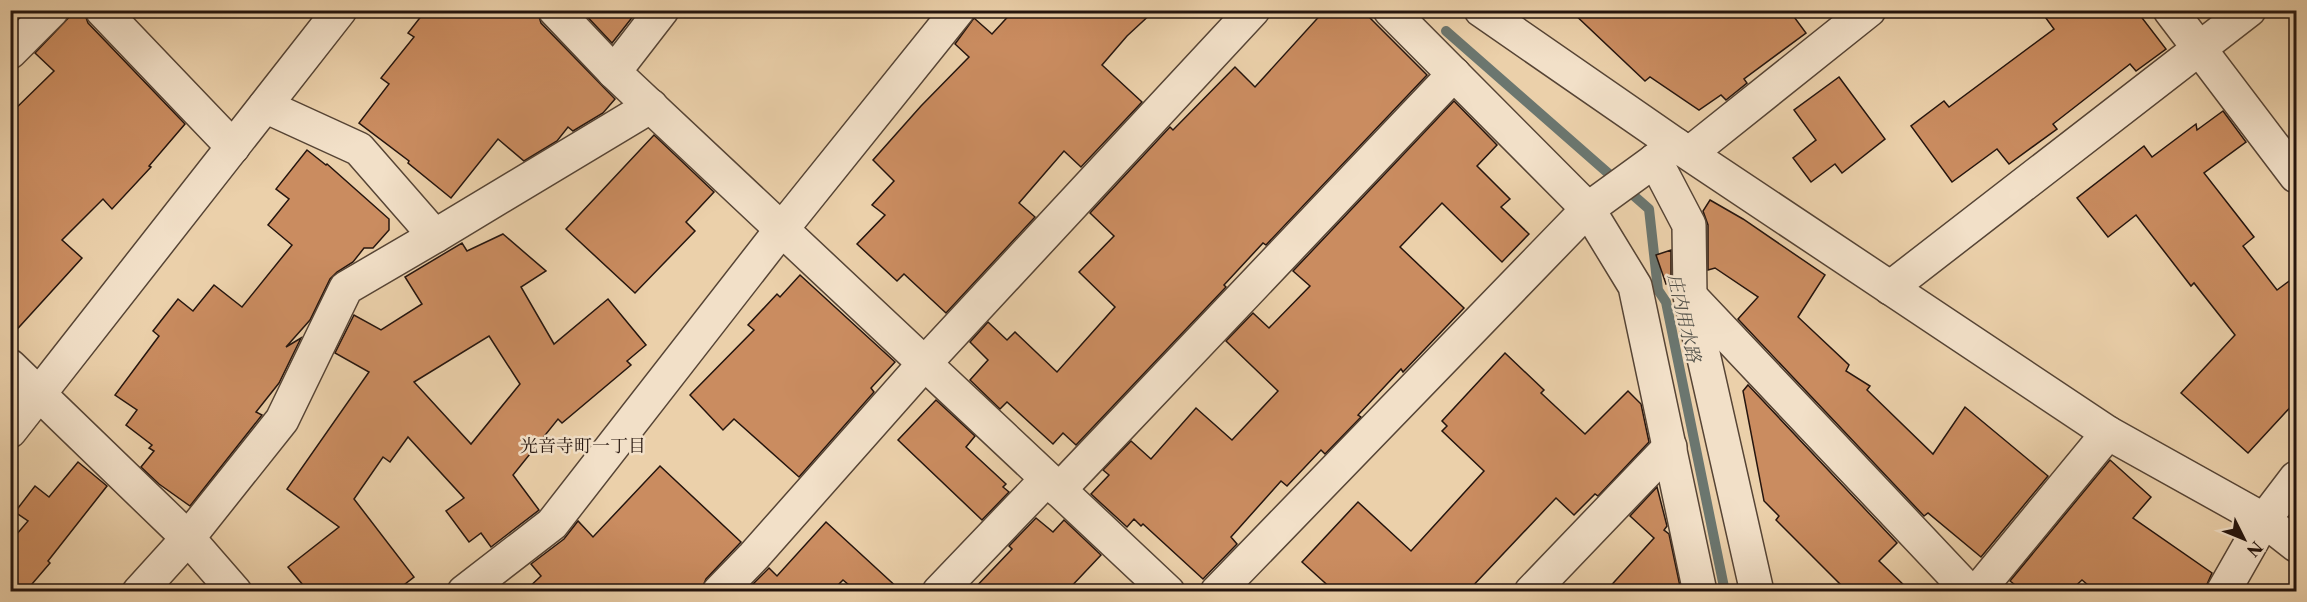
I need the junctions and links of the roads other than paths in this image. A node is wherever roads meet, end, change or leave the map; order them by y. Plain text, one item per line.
1 (52, 10) edge
2 (102, 10) edge
3 (340, 10) edge
4 (555, 10) edge
5 (662, 10) edge
6 (958, 10) edge
7 (1254, 10) edge
8 (1390, 10) edge
9 (1481, 10) edge
10 (1869, 10) edge
11 (2170, 10) edge
12 (2249, 10) edge
13 (2200, 49) junction
14 (10, 52) edge
15 (614, 72) junction
16 (1454, 74) junction
17 (264, 106) junction
18 (651, 106) junction
19 (233, 147) junction
20 (1667, 156) junction
21 (2291, 158) edge
22 (1598, 202) junction
23 (781, 230) junction
24 (435, 236) junction
25 (1890, 288) junction
26 (1690, 296) junction
27 (924, 364) junction
28 (10, 366) edge
29 (39, 394) junction
30 (10, 431) edge
31 (2108, 434) junction
32 (1670, 447) junction
33 (2296, 478) edge
34 (1053, 485) junction
35 (2264, 520) junction
36 (188, 538) junction
37 (2296, 545) edge
38 (140, 591) edge
39 (235, 591) edge
40 (464, 591) edge
41 (719, 591) edge
42 (939, 591) edge
43 (1168, 591) edge
44 (1218, 591) edge
45 (1531, 591) edge
46 (1700, 591) edge
47 (1758, 591) edge
48 (1970, 591) edge
49 (1977, 591) edge
50 (2223, 591) edge

1 - 14 street
2 - 19 street
3 - 17 street
4 - 15 street
5 - 15 street
6 - 23 street
7 - 27 street
8 - 16 street
9 - 20 street
10 - 20 street
11 - 13 street
12 - 13 street
13 - 21 street
13 - 25 street
15 - 18 street
16 - 22 street
16 - 34 street
17 - 19 street
17 - 24 street
18 - 23 street
18 - 24 street
19 - 29 street
20 - 22 street
20 - 25 street
20 - 26 street
22 - 32 street
22 - 44 street
23 - 27 street
23 - 40 street
24 - 36 street
25 - 31 street
26 - 47 street
26 - 48 street
27 - 34 street
27 - 41 street
28 - 29 street
29 - 30 street
29 - 36 street
31 - 35 street
31 - 49 street
32 - 45 street
32 - 46 street
33 - 35 street
34 - 42 street
34 - 43 street
35 - 37 street
35 - 50 street
36 - 38 street
36 - 39 street

